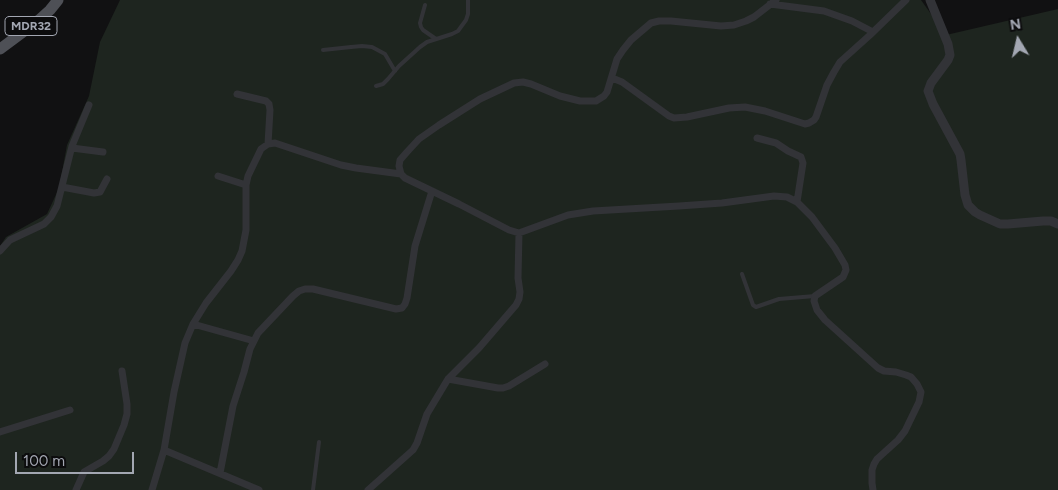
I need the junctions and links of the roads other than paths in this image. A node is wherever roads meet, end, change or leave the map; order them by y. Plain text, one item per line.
1 (58, 0) edge
2 (468, 0) edge
3 (906, 0) edge
4 (930, 0) edge
5 (773, 2) edge
6 (425, 5) dead end
7 (873, 32) junction
8 (436, 39) junction
9 (0, 49) edge
10 (322, 50) dead end
11 (395, 70) junction
12 (612, 78) junction
13 (376, 86) dead end
14 (237, 94) dead end
15 (89, 105) dead end
16 (757, 138) dead end
17 (268, 144) junction
18 (72, 148) junction
19 (103, 152) dead end
20 (401, 174) junction
21 (218, 176) dead end
22 (107, 179) dead end
23 (246, 185) junction
24 (62, 187) junction
25 (432, 191) junction
26 (797, 202) junction
27 (1058, 224) edge
28 (519, 233) junction
29 (0, 252) edge
30 (742, 274) dead end
31 (815, 296) junction
32 (193, 324) junction
33 (254, 341) junction
34 (545, 364) dead end
35 (122, 371) dead end
36 (448, 379) junction
37 (70, 410) dead end
38 (0, 432) edge
39 (319, 442) dead end
40 (164, 450) junction
41 (220, 473) junction
42 (76, 490) edge
43 (152, 490) edge
44 (259, 490) edge
45 (313, 490) edge
46 (368, 490) edge
47 (873, 490) edge

1 - 9 main road, MDR32
2 - 8 lane
3 - 7 street
4 - 27 street
5 - 7 street
5 - 12 street
6 - 8 lane
7 - 12 street
8 - 11 lane
10 - 11 lane
11 - 13 lane
12 - 20 street
14 - 17 street
15 - 18 street
16 - 26 street
17 - 20 street
17 - 23 street
18 - 19 street
18 - 24 street
20 - 25 street
21 - 23 street
22 - 24 street
23 - 32 street
24 - 29 street
25 - 28 street
25 - 33 street
26 - 28 street
26 - 31 street
28 - 36 street
30 - 31 lane
31 - 47 street
32 - 33 street
32 - 40 street
33 - 41 street
34 - 36 street
35 - 42 street
36 - 46 street
37 - 38 street
39 - 45 lane
40 - 41 street
40 - 43 street
41 - 44 street

